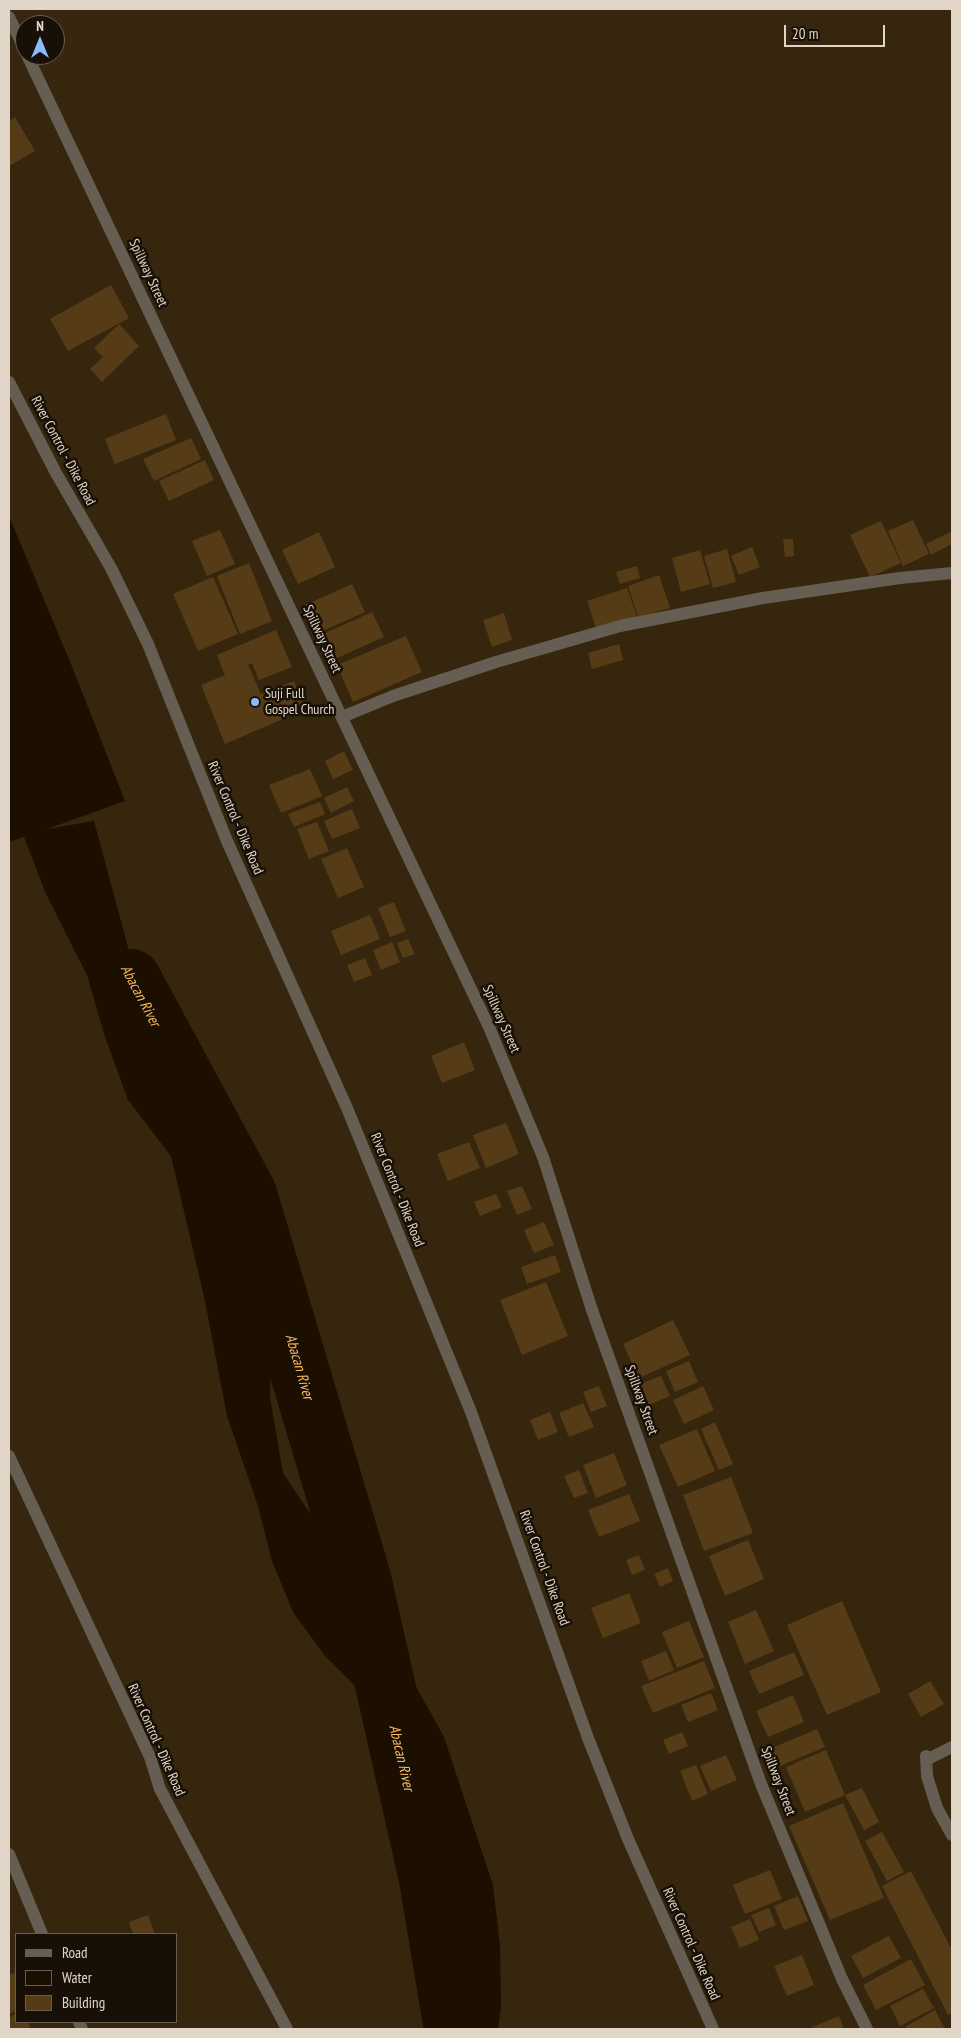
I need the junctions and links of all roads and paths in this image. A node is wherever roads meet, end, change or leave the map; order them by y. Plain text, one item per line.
1 (9, 17) edge
2 (15, 29) edge
3 (32, 65) edge
4 (9, 382) edge
5 (952, 572) edge
6 (342, 717) junction
7 (9, 1456) edge
8 (952, 1746) edge
9 (952, 1835) edge
10 (9, 1854) edge
11 (42, 1933) edge
12 (287, 2029) edge
13 (713, 2029) edge
14 (867, 2029) edge

1 - 2 street
3 - 6 street, Spillway Street
4 - 13 street, River Control - Dike Road
5 - 6 street
6 - 14 street, Spillway Street
7 - 12 street, River Control - Dike Road
8 - 9 street
10 - 11 street

